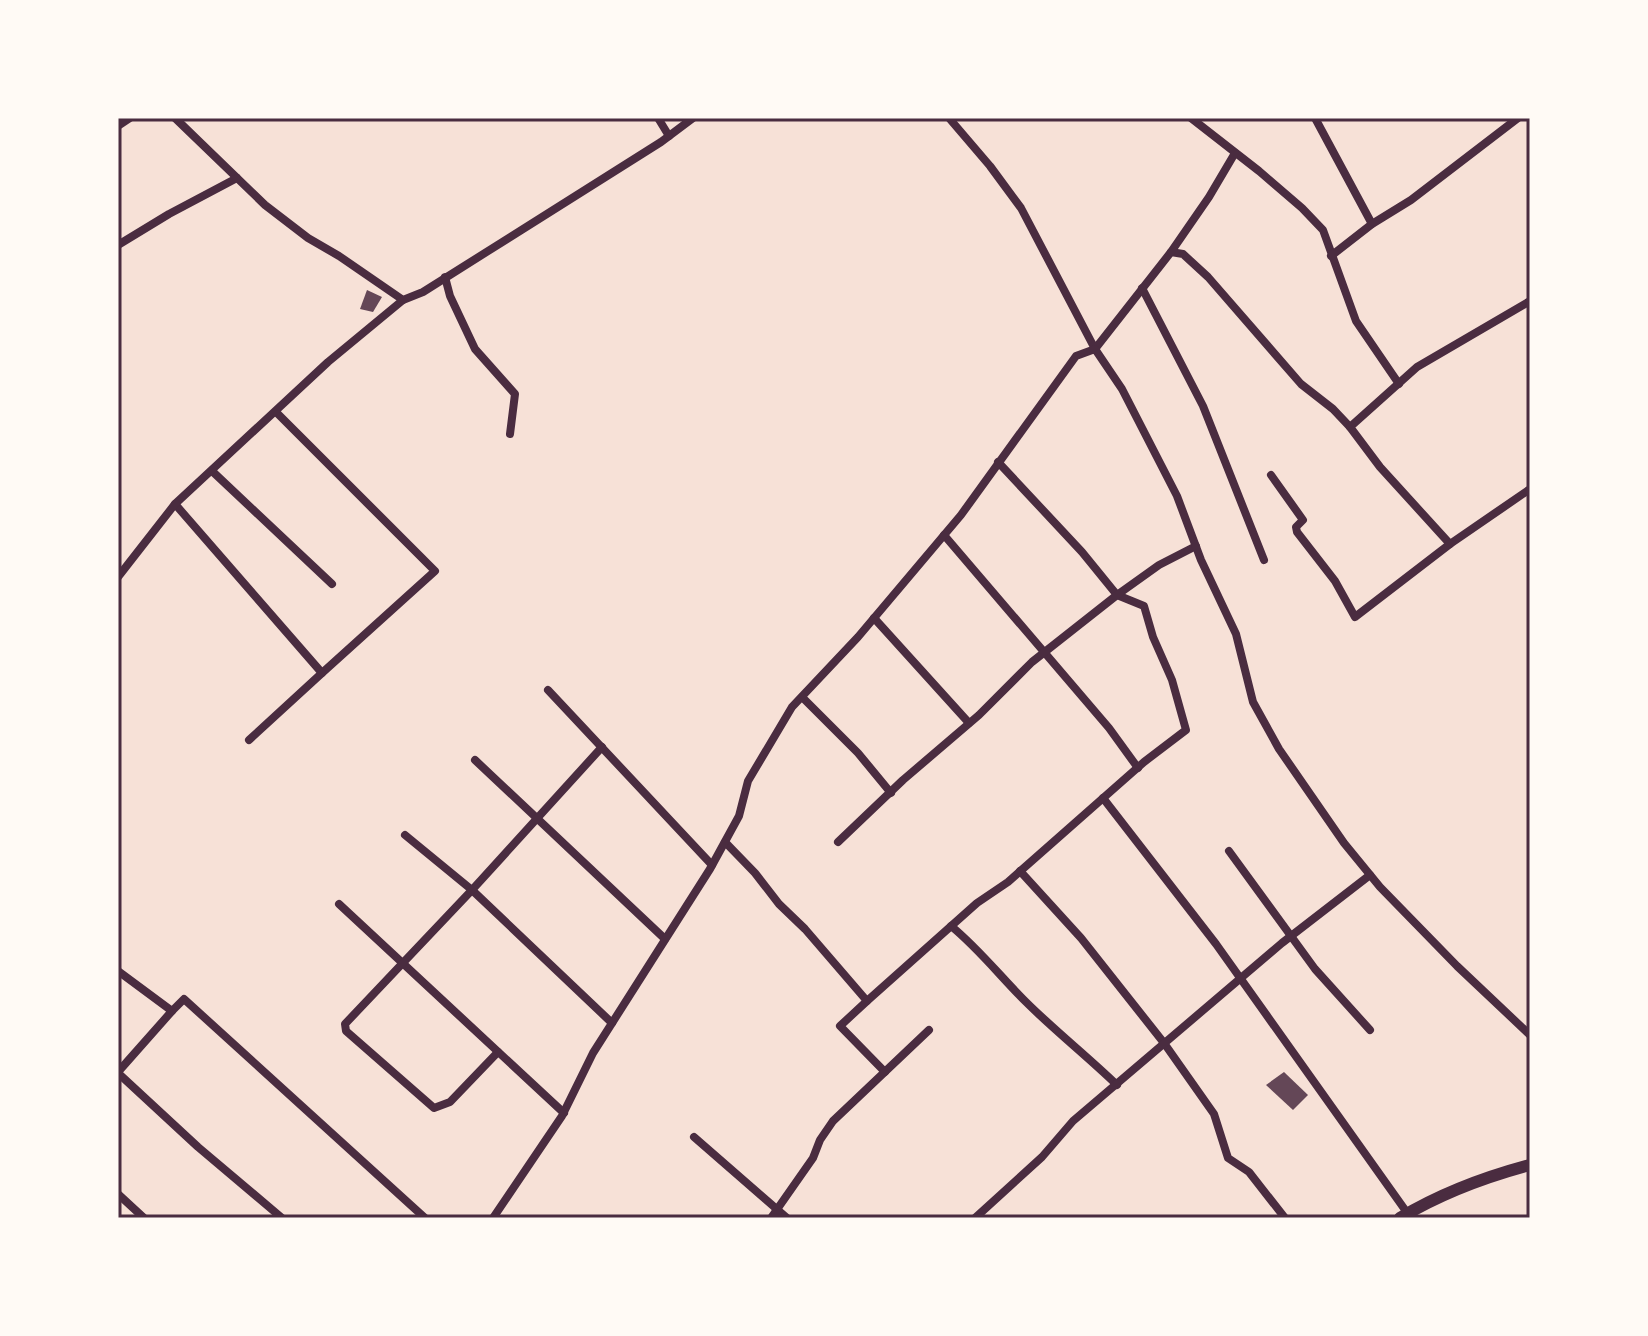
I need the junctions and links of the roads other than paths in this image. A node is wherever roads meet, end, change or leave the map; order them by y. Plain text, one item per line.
1 (130, 118) edge
2 (175, 118) edge
3 (658, 118) edge
4 (693, 118) edge
5 (949, 118) edge
6 (1191, 118) edge
7 (1315, 118) edge
8 (1518, 118) edge
9 (118, 126) edge
10 (669, 136) junction
11 (1235, 153) junction
12 (237, 178) junction
13 (1372, 224) junction
14 (118, 245) edge
15 (1171, 252) junction
16 (1331, 256) junction
17 (445, 277) junction
18 (1142, 288) junction
19 (403, 300) junction
20 (1530, 301) edge
21 (1095, 349) junction
22 (1399, 384) junction
23 (276, 412) junction
24 (1350, 427) junction
25 (510, 434) dead end
26 (998, 462) junction
27 (212, 471) junction
28 (1271, 475) dead end
29 (1530, 489) edge
30 (175, 504) junction
31 (944, 535) junction
32 (1450, 544) junction
33 (1196, 546) junction
34 (1264, 560) dead end
35 (118, 577) edge
36 (332, 584) dead end
37 (1117, 595) junction
38 (874, 618) junction
39 (1045, 652) junction
40 (322, 673) junction
41 (548, 690) dead end
42 (802, 697) junction
43 (969, 723) junction
44 (249, 740) dead end
45 (602, 747) junction
46 (475, 760) dead end
47 (1138, 768) junction
48 (891, 793) junction
49 (1103, 798) junction
50 (539, 818) junction
51 (405, 835) dead end
52 (725, 842) junction
53 (838, 842) dead end
54 (1229, 851) dead end
55 (712, 865) junction
56 (1020, 871) junction
57 (1370, 875) junction
58 (472, 890) junction
59 (339, 904) dead end
60 (951, 926) junction
61 (1292, 935) junction
62 (665, 939) junction
63 (403, 964) junction
64 (118, 971) edge
65 (1241, 978) junction
66 (867, 1001) junction
67 (172, 1011) junction
68 (612, 1023) junction
69 (929, 1030) dead end
70 (1370, 1030) dead end
71 (1530, 1035) edge
72 (1164, 1043) junction
73 (498, 1052) junction
74 (118, 1072) edge
75 (885, 1072) junction
76 (1117, 1085) junction
77 (564, 1113) junction
78 (694, 1137) dead end
79 (1530, 1166) edge
80 (118, 1194) edge
81 (777, 1209) junction
82 (1404, 1216) edge
83 (144, 1218) edge
84 (282, 1218) edge
85 (425, 1218) edge
86 (493, 1218) edge
87 (771, 1218) edge
88 (787, 1218) edge
89 (975, 1218) edge
90 (1285, 1218) edge

1 - 9 street
2 - 12 street
3 - 10 street
4 - 10 street
5 - 21 street
6 - 11 street
7 - 13 street
8 - 13 street
10 - 17 street
11 - 15 street
11 - 16 street
12 - 14 street
12 - 19 street
13 - 16 street
15 - 18 street
15 - 24 street
16 - 22 street
17 - 19 street
17 - 25 street
18 - 21 street
18 - 34 street
19 - 23 street
20 - 22 street
21 - 26 street
21 - 33 street
22 - 24 street
23 - 27 street
23 - 40 street
24 - 32 street
26 - 31 street
26 - 37 street
27 - 30 street
27 - 36 street
28 - 32 street
29 - 32 street
30 - 35 street
30 - 40 street
31 - 38 street
31 - 39 street
33 - 37 street
33 - 57 street
37 - 39 street
37 - 47 street
38 - 42 street
38 - 43 street
39 - 43 street
39 - 47 street
40 - 44 street
41 - 45 street
42 - 48 street
42 - 52 street
43 - 48 street
45 - 50 street
45 - 55 street
46 - 50 street
47 - 49 street
48 - 53 street
49 - 56 street
49 - 65 street
50 - 58 street
50 - 62 street
51 - 58 street
52 - 55 street
52 - 66 street
54 - 61 street
55 - 62 street
56 - 60 street
56 - 72 street
57 - 61 street
57 - 71 street
58 - 63 street
58 - 68 street
59 - 63 street
60 - 66 street
60 - 76 street
61 - 65 street
61 - 70 street
62 - 68 street
63 - 73 street
63 - 73 street
64 - 67 street
65 - 72 street
65 - 82 street
66 - 75 street
67 - 74 street
67 - 85 street
68 - 77 street
69 - 75 street
72 - 76 street
72 - 90 street
73 - 77 street
74 - 84 street
75 - 81 street
76 - 89 street
77 - 86 street
78 - 81 street
79 - 82 main road
80 - 83 street
81 - 87 street
81 - 88 street

